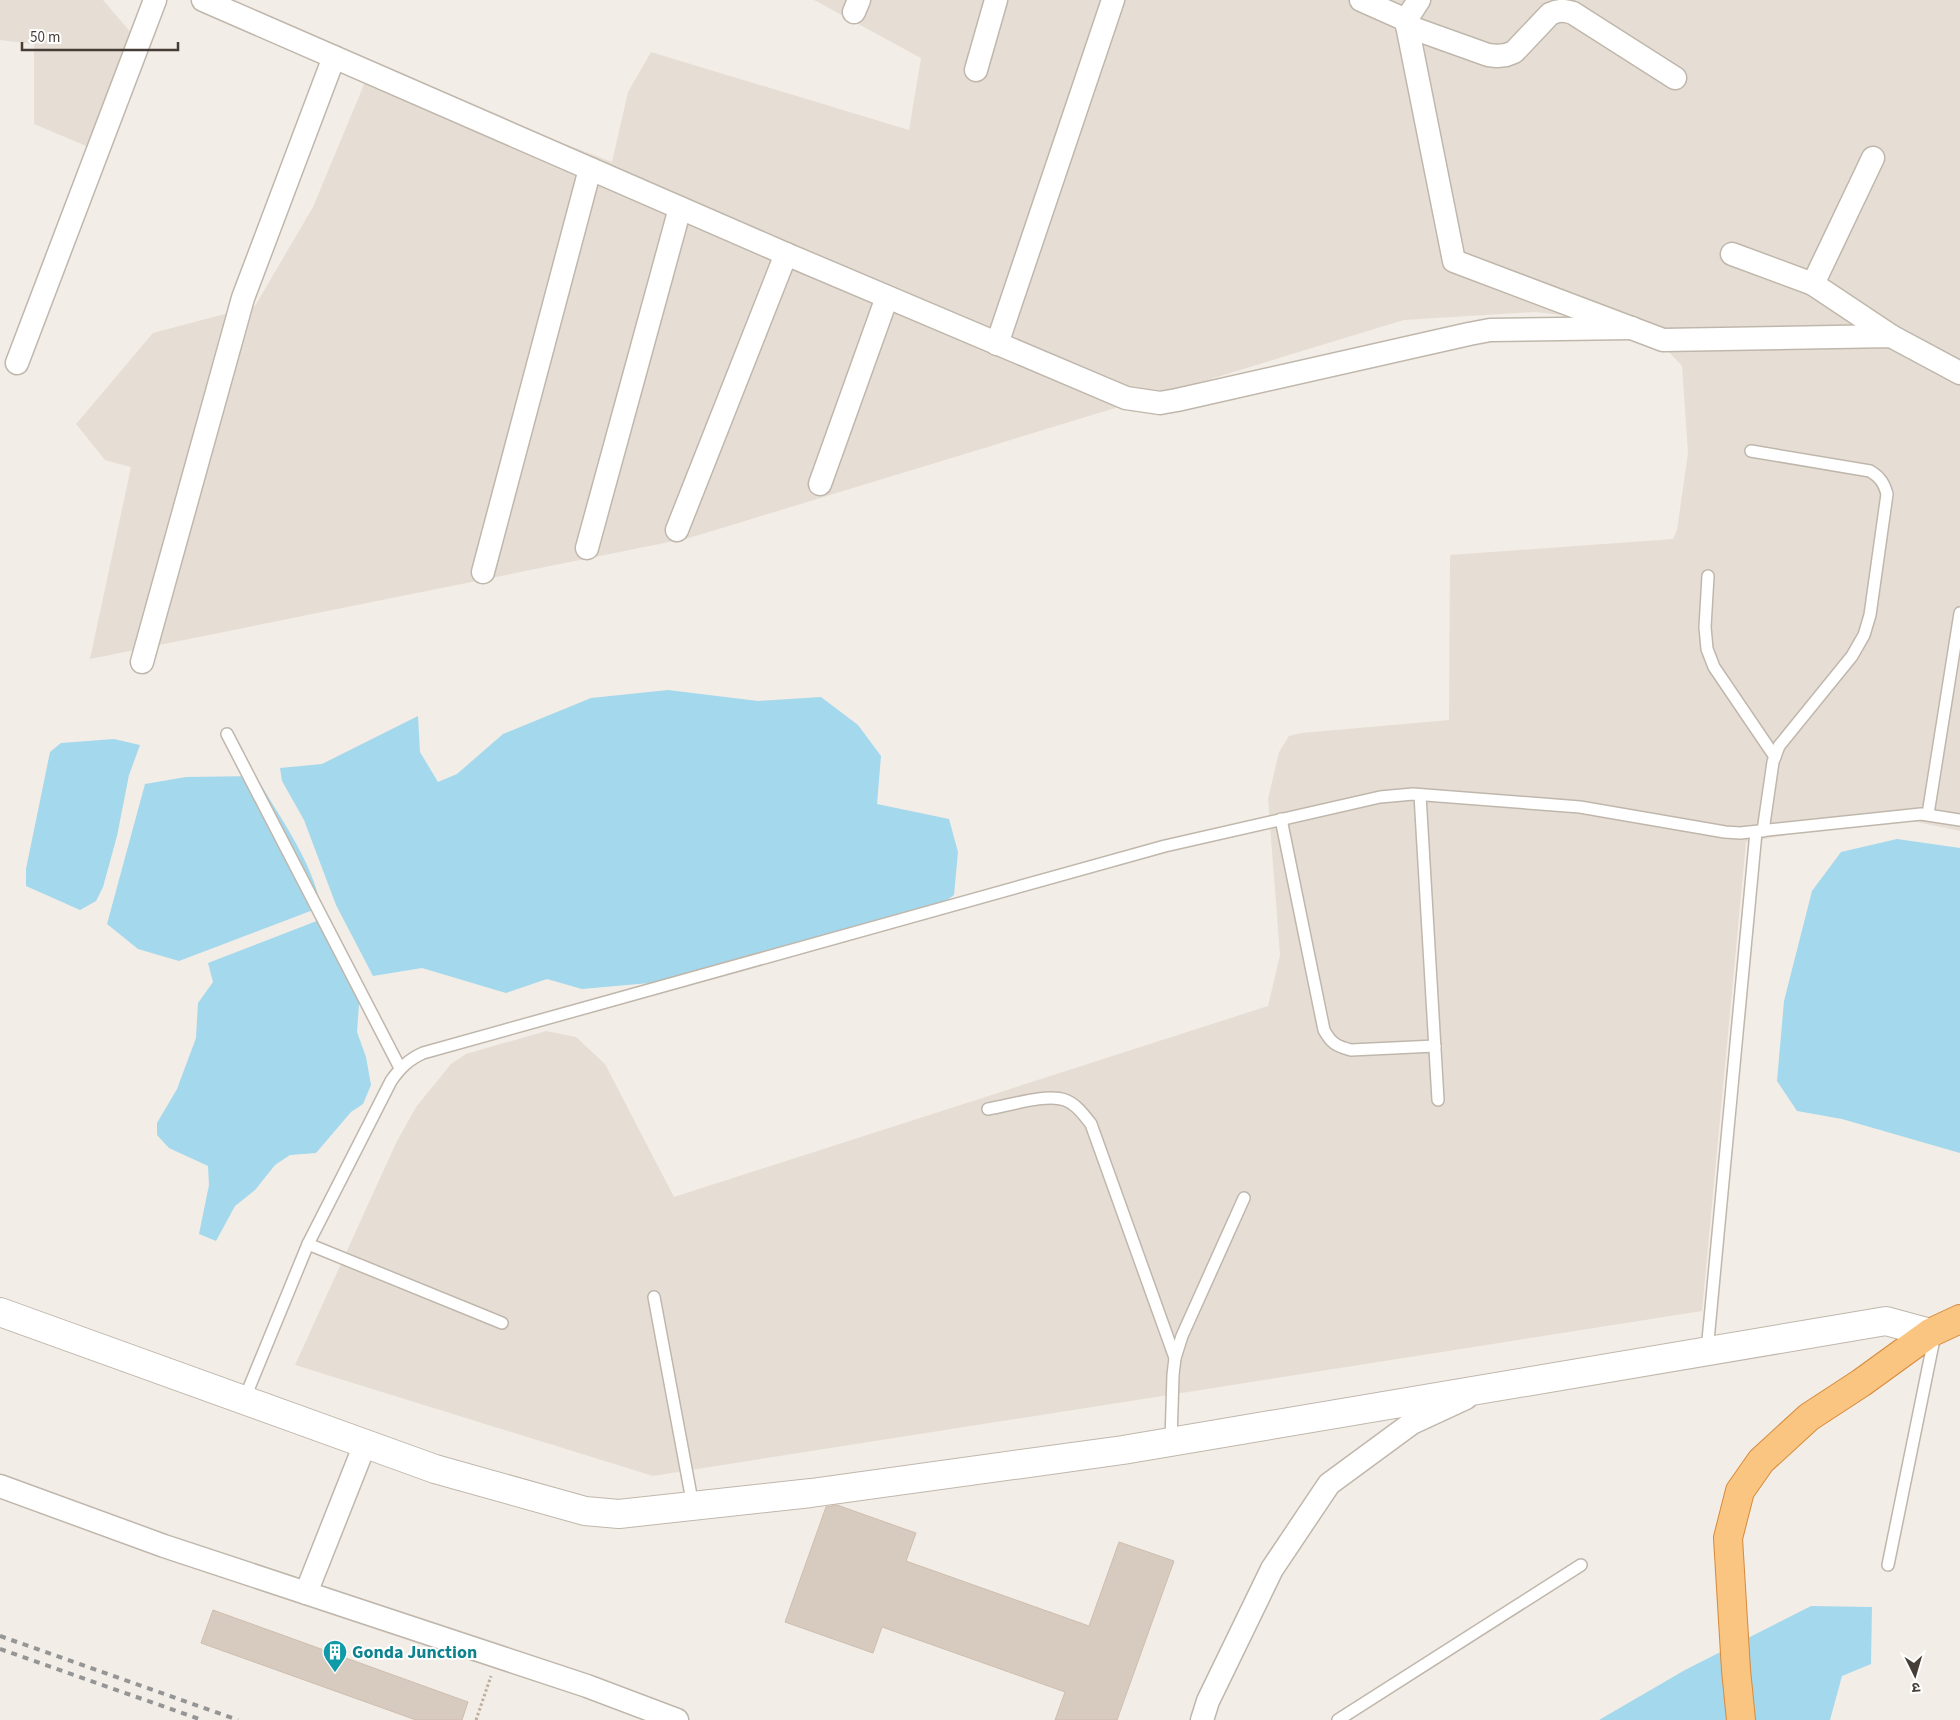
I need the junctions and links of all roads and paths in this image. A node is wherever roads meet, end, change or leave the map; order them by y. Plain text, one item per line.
1 (155, 0) edge
2 (203, 0) edge
3 (996, 0) edge
4 (1113, 0) edge
5 (1361, 0) edge
6 (1419, 0) edge
7 (1407, 23) junction
8 (334, 57) junction
9 (976, 70) dead end
10 (1675, 78) dead end
11 (1873, 158) dead end
12 (590, 169) junction
13 (680, 208) junction
14 (786, 254) junction
15 (1732, 254) dead end
16 (1813, 284) junction
17 (887, 297) junction
18 (1632, 328) junction
19 (1891, 336) junction
20 (998, 344) junction
21 (17, 363) dead end
22 (1960, 373) edge
23 (1751, 450) dead end
24 (820, 484) dead end
25 (677, 530) dead end
26 (587, 548) dead end
27 (483, 572) dead end
28 (1708, 576) dead end
29 (1960, 613) edge
30 (1958, 648) edge
31 (142, 662) dead end
32 (227, 734) dead end
33 (1775, 757) junction
34 (1420, 795) junction
35 (1928, 814) junction
36 (1281, 819) junction
37 (1960, 820) edge
38 (1760, 832) junction
39 (1435, 1046) junction
40 (400, 1068) junction
41 (1438, 1100) dead end
42 (988, 1109) dead end
43 (1244, 1198) dead end
44 (308, 1244) junction
45 (654, 1297) dead end
46 (0, 1312) edge
47 (502, 1323) dead end
48 (1942, 1328) edge
49 (1708, 1351) junction
50 (1175, 1358) junction
51 (1490, 1387) junction
52 (244, 1400) junction
53 (1171, 1441) junction
54 (365, 1444) junction
55 (0, 1486) edge
56 (693, 1506) junction
57 (1581, 1565) dead end
58 (1888, 1565) dead end
59 (306, 1593) junction
60 (498, 1657) junction
61 (476, 1720) edge
62 (677, 1720) edge
63 (1202, 1720) edge
64 (1338, 1720) edge
65 (1741, 1720) edge

1 - 21 street
2 - 8 street
3 - 9 street
4 - 20 street
5 - 7 street
6 - 7 street
7 - 10 street
7 - 18 street
8 - 12 street
8 - 31 street
11 - 16 street
12 - 13 street
12 - 27 street
13 - 14 street
13 - 26 street
14 - 17 street
14 - 25 street
15 - 16 street
16 - 19 street
17 - 20 street
17 - 24 street
18 - 19 street
18 - 20 street
19 - 22 street
23 - 33 lane
28 - 33 lane
29 - 30 lane
30 - 35 lane
32 - 40 lane
33 - 38 lane
34 - 36 lane
34 - 38 lane
34 - 39 lane
35 - 37 lane
35 - 38 lane
36 - 39 lane
36 - 40 lane
38 - 49 lane
39 - 41 lane
40 - 44 lane
42 - 50 lane
43 - 50 lane
44 - 47 lane
44 - 52 lane
45 - 56 lane
46 - 52 street
48 - 49 street
48 - 58 lane
48 - 65 highway
49 - 51 street
50 - 53 lane
51 - 53 street
51 - 63 street
52 - 54 street
53 - 56 street
54 - 56 street
54 - 59 street
55 - 59 street
57 - 64 lane
59 - 60 street
60 - 61 path
60 - 62 street

